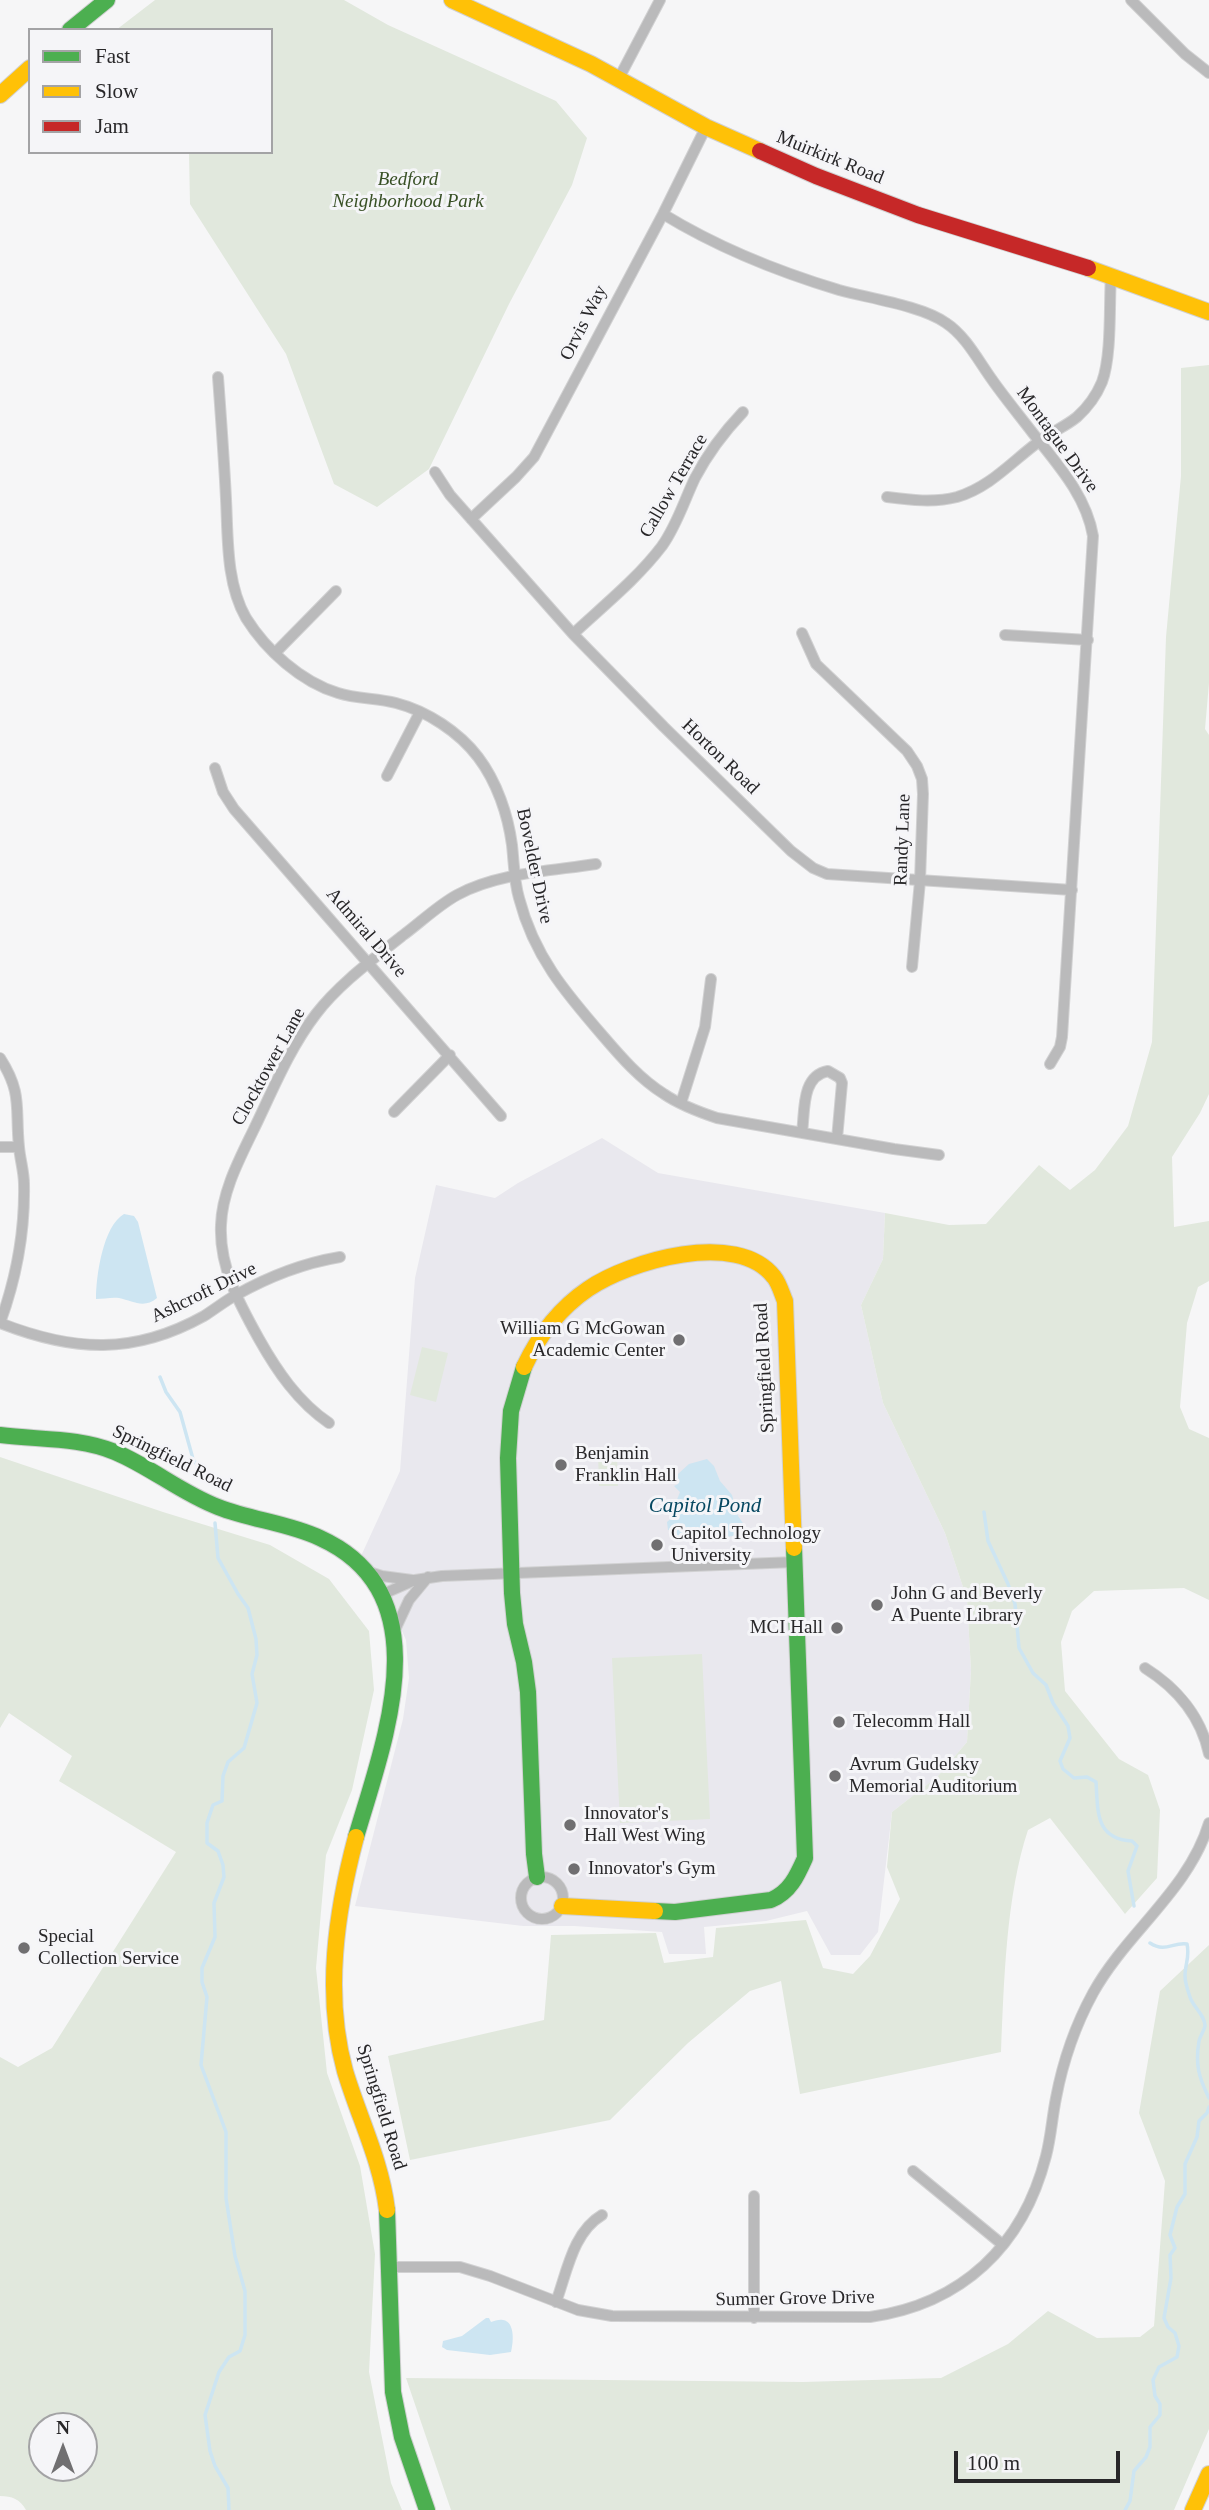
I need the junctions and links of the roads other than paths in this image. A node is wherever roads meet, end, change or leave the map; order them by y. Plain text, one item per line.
1 (107, 0) edge
2 (452, 0) edge
3 (660, 0) edge
4 (1131, 0) edge
5 (72, 28) edge
6 (28, 70) edge
7 (1209, 73) edge
8 (618, 80) junction
9 (0, 95) edge
10 (706, 127) junction
11 (663, 215) junction
12 (1111, 275) junction
13 (1209, 312) edge
14 (218, 377) dead end
15 (743, 412) dead end
16 (1039, 441) junction
17 (435, 472) dead end
18 (887, 497) dead end
19 (471, 519) junction
20 (336, 591) dead end
21 (802, 633) dead end
22 (573, 634) junction
23 (1005, 635) dead end
24 (1088, 640) junction
25 (275, 653) junction
26 (420, 712) junction
27 (215, 768) dead end
28 (387, 776) dead end
29 (596, 864) dead end
30 (515, 877) junction
31 (920, 881) junction
32 (1072, 890) junction
33 (368, 964) junction
34 (912, 967) dead end
35 (711, 979) dead end
36 (450, 1055) junction
37 (0, 1058) edge
38 (1050, 1064) dead end
39 (681, 1103) junction
40 (394, 1112) dead end
41 (501, 1116) dead end
42 (802, 1133) junction
43 (837, 1139) junction
44 (0, 1147) edge
45 (19, 1147) junction
46 (939, 1155) dead end
47 (340, 1256) dead end
48 (236, 1295) junction
49 (0, 1323) edge
50 (329, 1423) dead end
51 (0, 1435) edge
52 (795, 1562) junction
53 (363, 1569) junction
54 (512, 1573) junction
55 (428, 1577) junction
56 (415, 1580) junction
57 (381, 1595) junction
58 (393, 1634) junction
59 (1145, 1668) dead end
60 (1209, 1754) edge
61 (1209, 1823) edge
62 (537, 1877) junction
63 (562, 1906) junction
64 (913, 2171) dead end
65 (754, 2196) dead end
66 (602, 2216) dead end
67 (1003, 2245) junction
68 (389, 2267) junction
69 (556, 2302) junction
70 (754, 2318) junction
71 (1209, 2474) edge
72 (427, 2510) edge
73 (1194, 2510) edge

1 - 5 main road
2 - 8 main road, Muirkirk Road
3 - 8 street
4 - 7 street
6 - 9 main road
8 - 10 main road, Muirkirk Road
10 - 11 street, Orvis Way
10 - 12 main road, Muirkirk Road
11 - 16 street, Montague Drive
11 - 19 street, Orvis Way
12 - 13 main road, Muirkirk Road
12 - 16 street
14 - 25 street, Bovelder Drive
15 - 22 street, Callow Terrace
16 - 18 street
16 - 24 street, Montague Drive
17 - 19 street, Horton Road
19 - 22 street, Horton Road
20 - 25 street
21 - 31 street, Randy Lane
22 - 31 street, Horton Road
23 - 24 street
24 - 32 street, Montague Drive
25 - 26 street, Bovelder Drive
26 - 28 street
26 - 30 street, Bovelder Drive
27 - 33 street, Admiral Drive
29 - 30 street, Clocktower Lane
30 - 33 street, Clocktower Lane
30 - 39 street, Bovelder Drive
31 - 32 street, Horton Road
31 - 34 street, Randy Lane
32 - 38 street, Montague Drive
33 - 36 street, Admiral Drive
33 - 48 street, Clocktower Lane
35 - 39 street
36 - 40 street
36 - 41 street, Admiral Drive
37 - 45 street
39 - 42 street, Bovelder Drive
42 - 43 street, Bovelder Drive
42 - 43 street
43 - 46 street, Bovelder Drive
44 - 45 street
45 - 49 street
47 - 48 street, Ashcroft Drive
48 - 49 street, Ashcroft Drive
48 - 50 street, Clocktower Lane
51 - 53 main road, Springfield Road
52 - 54 street
52 - 54 main road, Springfield Road
52 - 63 main road
53 - 56 street
53 - 57 main road, Springfield Road
54 - 55 street
54 - 62 main road
55 - 56 street
55 - 58 street
56 - 57 street
57 - 58 main road, Springfield Road
58 - 68 main road, Springfield Road
59 - 60 street
61 - 67 street, Sumner Grove Drive
62 - 63 street
62 - 63 street
64 - 67 street
65 - 70 street
66 - 69 street
67 - 70 street, Sumner Grove Drive
68 - 69 street, Sumner Grove Drive
68 - 72 main road, Springfield Road
69 - 70 street, Sumner Grove Drive
71 - 73 main road

